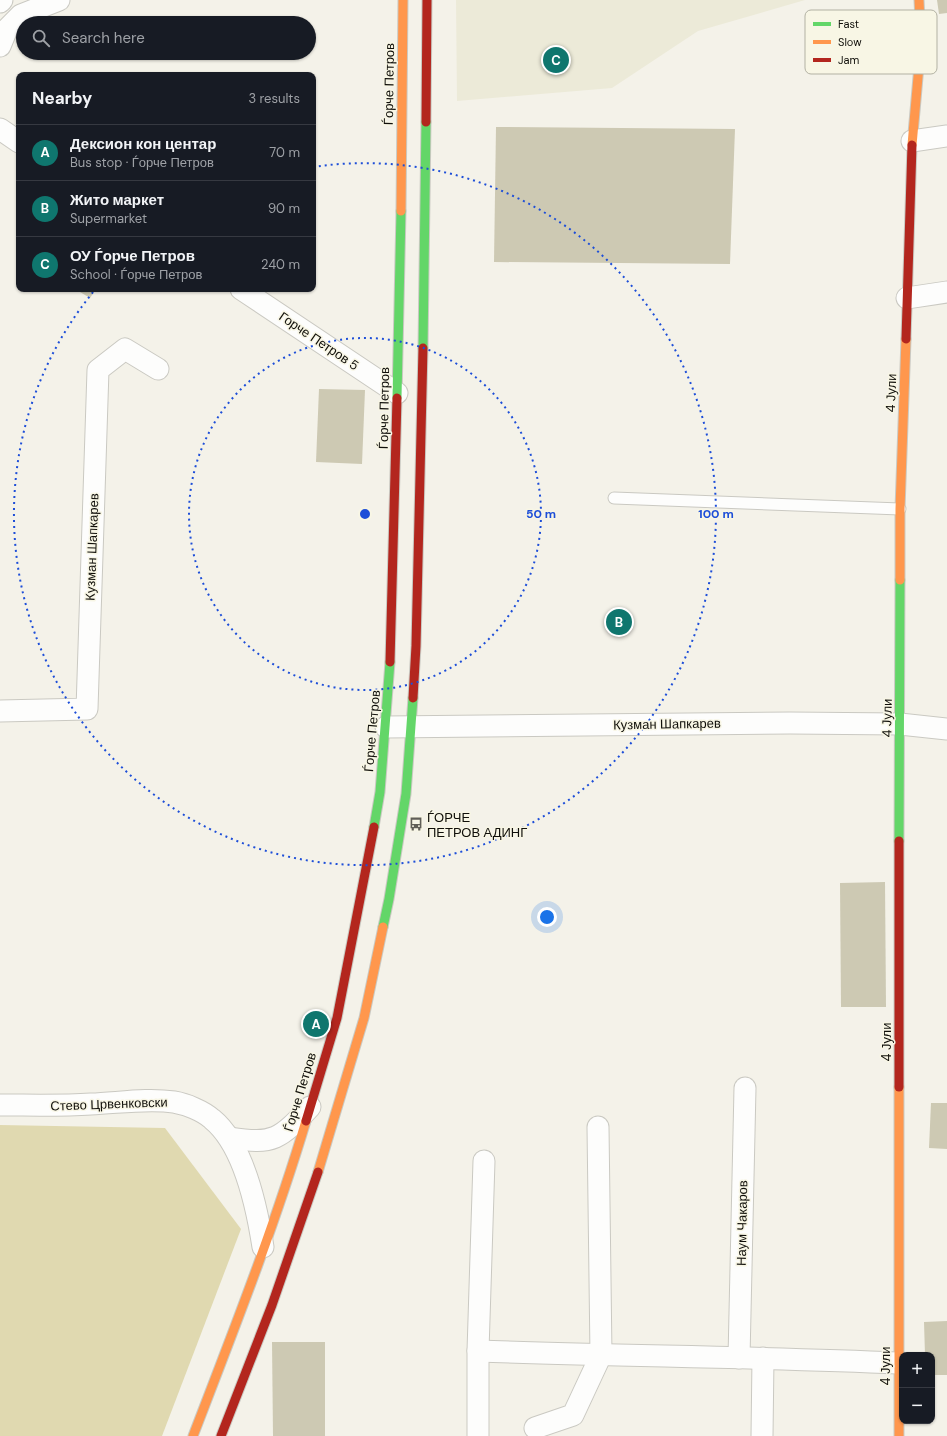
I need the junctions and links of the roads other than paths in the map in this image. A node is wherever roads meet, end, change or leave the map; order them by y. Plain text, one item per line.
1 (58, 0) edge
2 (403, 0) edge
3 (427, 0) edge
4 (919, 0) edge
5 (919, 10) edge
6 (20, 16) edge
7 (16, 20) edge
8 (0, 46) edge
9 (918, 74) edge
10 (0, 129) edge
11 (947, 136) edge
12 (16, 140) edge
13 (912, 140) junction
14 (246, 292) edge
15 (947, 292) edge
16 (907, 298) junction
17 (158, 368) dead end
18 (397, 393) junction
19 (614, 498) dead end
20 (900, 509) junction
21 (0, 711) edge
22 (900, 724) junction
23 (386, 727) junction
24 (411, 727) junction
25 (947, 728) edge
26 (745, 1088) dead end
27 (0, 1105) edge
28 (310, 1107) junction
29 (598, 1127) dead end
30 (230, 1138) junction
31 (484, 1161) dead end
32 (263, 1247) junction
33 (478, 1351) junction
34 (601, 1355) junction
35 (738, 1358) junction
36 (763, 1358) junction
37 (898, 1362) junction
38 (535, 1428) dead end
39 (193, 1436) edge
40 (221, 1436) edge
41 (478, 1436) edge
42 (762, 1436) edge
43 (899, 1436) edge

1 - 6 street
2 - 18 street, Ѓорче Петров
3 - 24 street
4 - 5 street, 4 Јули
7 - 8 street
9 - 13 street, 4 Јули
10 - 12 street
11 - 13 street
13 - 16 street, 4 Јули
14 - 18 street, Горче Петров 5
15 - 16 street
16 - 20 street, 4 Јули
17 - 21 street, Кузман Шапкарев
18 - 23 street, Ѓорче Петров
19 - 20 lane
20 - 22 street, 4 Јули
22 - 24 street, Кузман Шапкарев
22 - 25 street, Кузман Шапкарев
22 - 37 street, 4 Јули
23 - 24 street, Кузман Шапкарев
23 - 28 street, Ѓорче Петров
24 - 40 street
26 - 35 street, Наум Чакаров
27 - 30 street, Стево Црвенковски
28 - 30 street
28 - 32 street, Ѓорче Петров
29 - 34 street
30 - 32 street, Стево Црвенковски
31 - 33 street
32 - 39 street, Ѓорче Петров
33 - 34 street
33 - 41 street
34 - 35 street
34 - 38 street
35 - 36 street
36 - 37 street
36 - 42 street
37 - 43 street, 4 Јули

